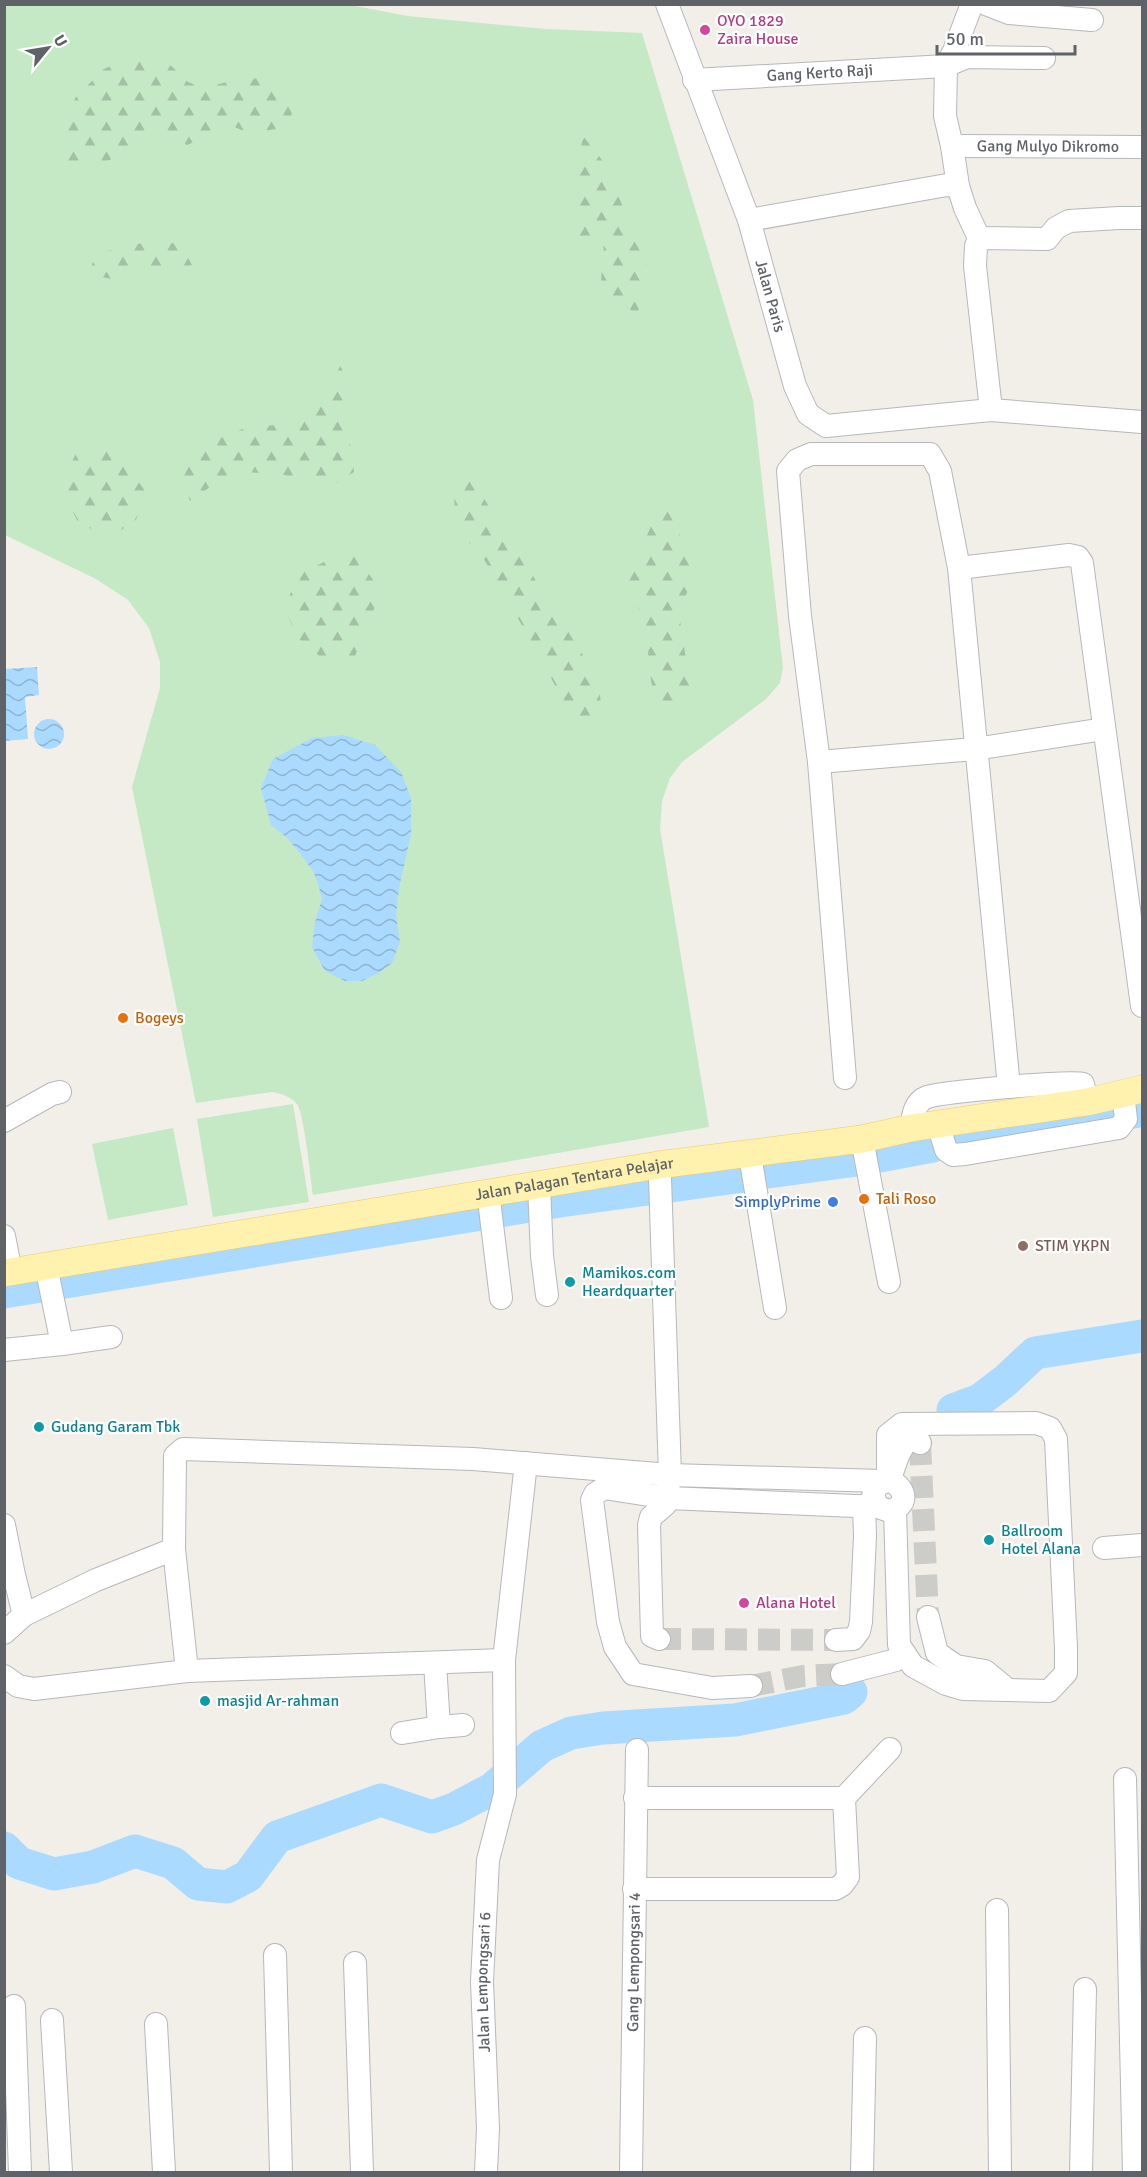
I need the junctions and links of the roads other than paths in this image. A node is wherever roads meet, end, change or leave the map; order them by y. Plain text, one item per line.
1 (667, 4) edge
2 (972, 4) edge
3 (986, 4) edge
4 (1092, 20) dead end
5 (1044, 58) dead end
6 (946, 66) junction
7 (694, 80) junction
8 (952, 146) junction
9 (1143, 147) edge
10 (958, 186) junction
11 (1143, 218) edge
12 (749, 220) junction
13 (979, 238) junction
14 (991, 410) junction
15 (1143, 422) edge
16 (959, 568) junction
17 (1104, 729) junction
18 (975, 749) junction
19 (819, 762) junction
20 (1143, 1006) edge
21 (845, 1078) dead end
22 (1009, 1087) junction
23 (1133, 1091) edge
24 (60, 1092) dead end
25 (1087, 1102) junction
26 (4, 1121) edge
27 (938, 1124) junction
28 (911, 1128) junction
29 (862, 1139) junction
30 (750, 1155) junction
31 (660, 1178) junction
32 (540, 1191) junction
33 (488, 1197) junction
34 (4, 1236) edge
35 (8, 1272) edge
36 (49, 1280) junction
37 (890, 1282) dead end
38 (547, 1296) dead end
39 (501, 1298) dead end
40 (775, 1308) dead end
41 (111, 1337) dead end
42 (62, 1344) junction
43 (4, 1350) edge
44 (920, 1443) dead end
45 (526, 1463) junction
46 (670, 1475) junction
47 (887, 1480) junction
48 (668, 1498) junction
49 (880, 1508) junction
50 (4, 1525) edge
51 (1143, 1545) edge
52 (1104, 1548) dead end
53 (174, 1549) junction
54 (24, 1615) junction
55 (928, 1617) tunnel mouth
56 (4, 1634) edge
57 (659, 1640) dead end
58 (836, 1641) tunnel mouth
59 (504, 1660) junction
60 (435, 1663) junction
61 (904, 1665) junction
62 (187, 1671) junction
63 (842, 1674) tunnel mouth
64 (4, 1676) edge
65 (751, 1686) tunnel mouth
66 (1002, 1694) junction
67 (463, 1725) dead end
68 (439, 1727) junction
69 (402, 1733) dead end
70 (890, 1749) dead end
71 (637, 1750) dead end
72 (1125, 1779) dead end
73 (635, 1798) junction
74 (844, 1798) junction
75 (634, 1889) junction
76 (997, 1910) dead end
77 (275, 1955) dead end
78 (355, 1963) dead end
79 (1085, 1989) dead end
80 (14, 2006) dead end
81 (52, 2020) dead end
82 (156, 2024) dead end
83 (866, 2038) dead end
84 (20, 2172) edge
85 (62, 2172) edge
86 (164, 2172) edge
87 (281, 2172) edge
88 (362, 2172) edge
89 (486, 2172) edge
90 (631, 2172) edge
91 (862, 2172) edge
92 (1000, 2172) edge
93 (1081, 2172) edge
94 (1134, 2172) edge

1 - 7 street, Jalan Paris
2 - 6 street
3 - 4 street
5 - 6 street, Gang Kerto Raji
6 - 7 street, Gang Kerto Raji
6 - 8 street
7 - 12 street, Jalan Paris
8 - 9 street, Gang Mulyo Dikromo
8 - 10 street
10 - 12 street
10 - 13 street
11 - 13 street
12 - 14 street, Jalan Paris
13 - 14 street
14 - 15 street, Jalan Paris
16 - 17 street
16 - 18 street
16 - 19 street
17 - 18 street
17 - 20 street
18 - 19 street
18 - 22 street
19 - 21 street
22 - 25 street
22 - 28 street
23 - 25 main road, Jalan Palagan Tentara Pelajar
23 - 27 street
24 - 26 street
25 - 27 main road, Jalan Palagan Tentara Pelajar
27 - 28 main road, Jalan Palagan Tentara Pelajar
28 - 29 main road, Jalan Palagan Tentara Pelajar
29 - 30 main road, Jalan Palagan Tentara Pelajar
29 - 37 street
30 - 31 main road, Jalan Palagan Tentara Pelajar
30 - 40 street
31 - 32 main road, Jalan Palagan Tentara Pelajar
31 - 46 street
32 - 33 main road, Jalan Palagan Tentara Pelajar
32 - 38 street
33 - 36 main road, Jalan Palagan Tentara Pelajar
33 - 39 street
34 - 35 street
35 - 36 main road, Jalan Palagan Tentara Pelajar
36 - 42 street
41 - 42 street
42 - 43 street
44 - 47 street
45 - 46 street
45 - 53 street
45 - 59 street, Jalan Lempongsari 6
46 - 47 street
46 - 48 street
47 - 49 street
47 - 66 street
48 - 49 street
48 - 57 street
48 - 65 street
49 - 58 street
49 - 61 street
50 - 54 street
51 - 52 street
53 - 54 street
53 - 62 street
54 - 56 street
55 - 66 street
59 - 60 street
59 - 89 street, Jalan Lempongsari 6
60 - 62 street
60 - 68 street
61 - 63 street
61 - 66 street
62 - 64 street
67 - 68 street
68 - 69 street
70 - 74 street
71 - 73 street, Gang Lempongsari 4
72 - 94 street
73 - 74 street
73 - 75 street, Gang Lempongsari 4
74 - 75 street
75 - 90 street, Gang Lempongsari 4
76 - 92 street
77 - 87 street
78 - 88 street
79 - 93 street
80 - 84 street
81 - 85 street
82 - 86 street
83 - 91 street

